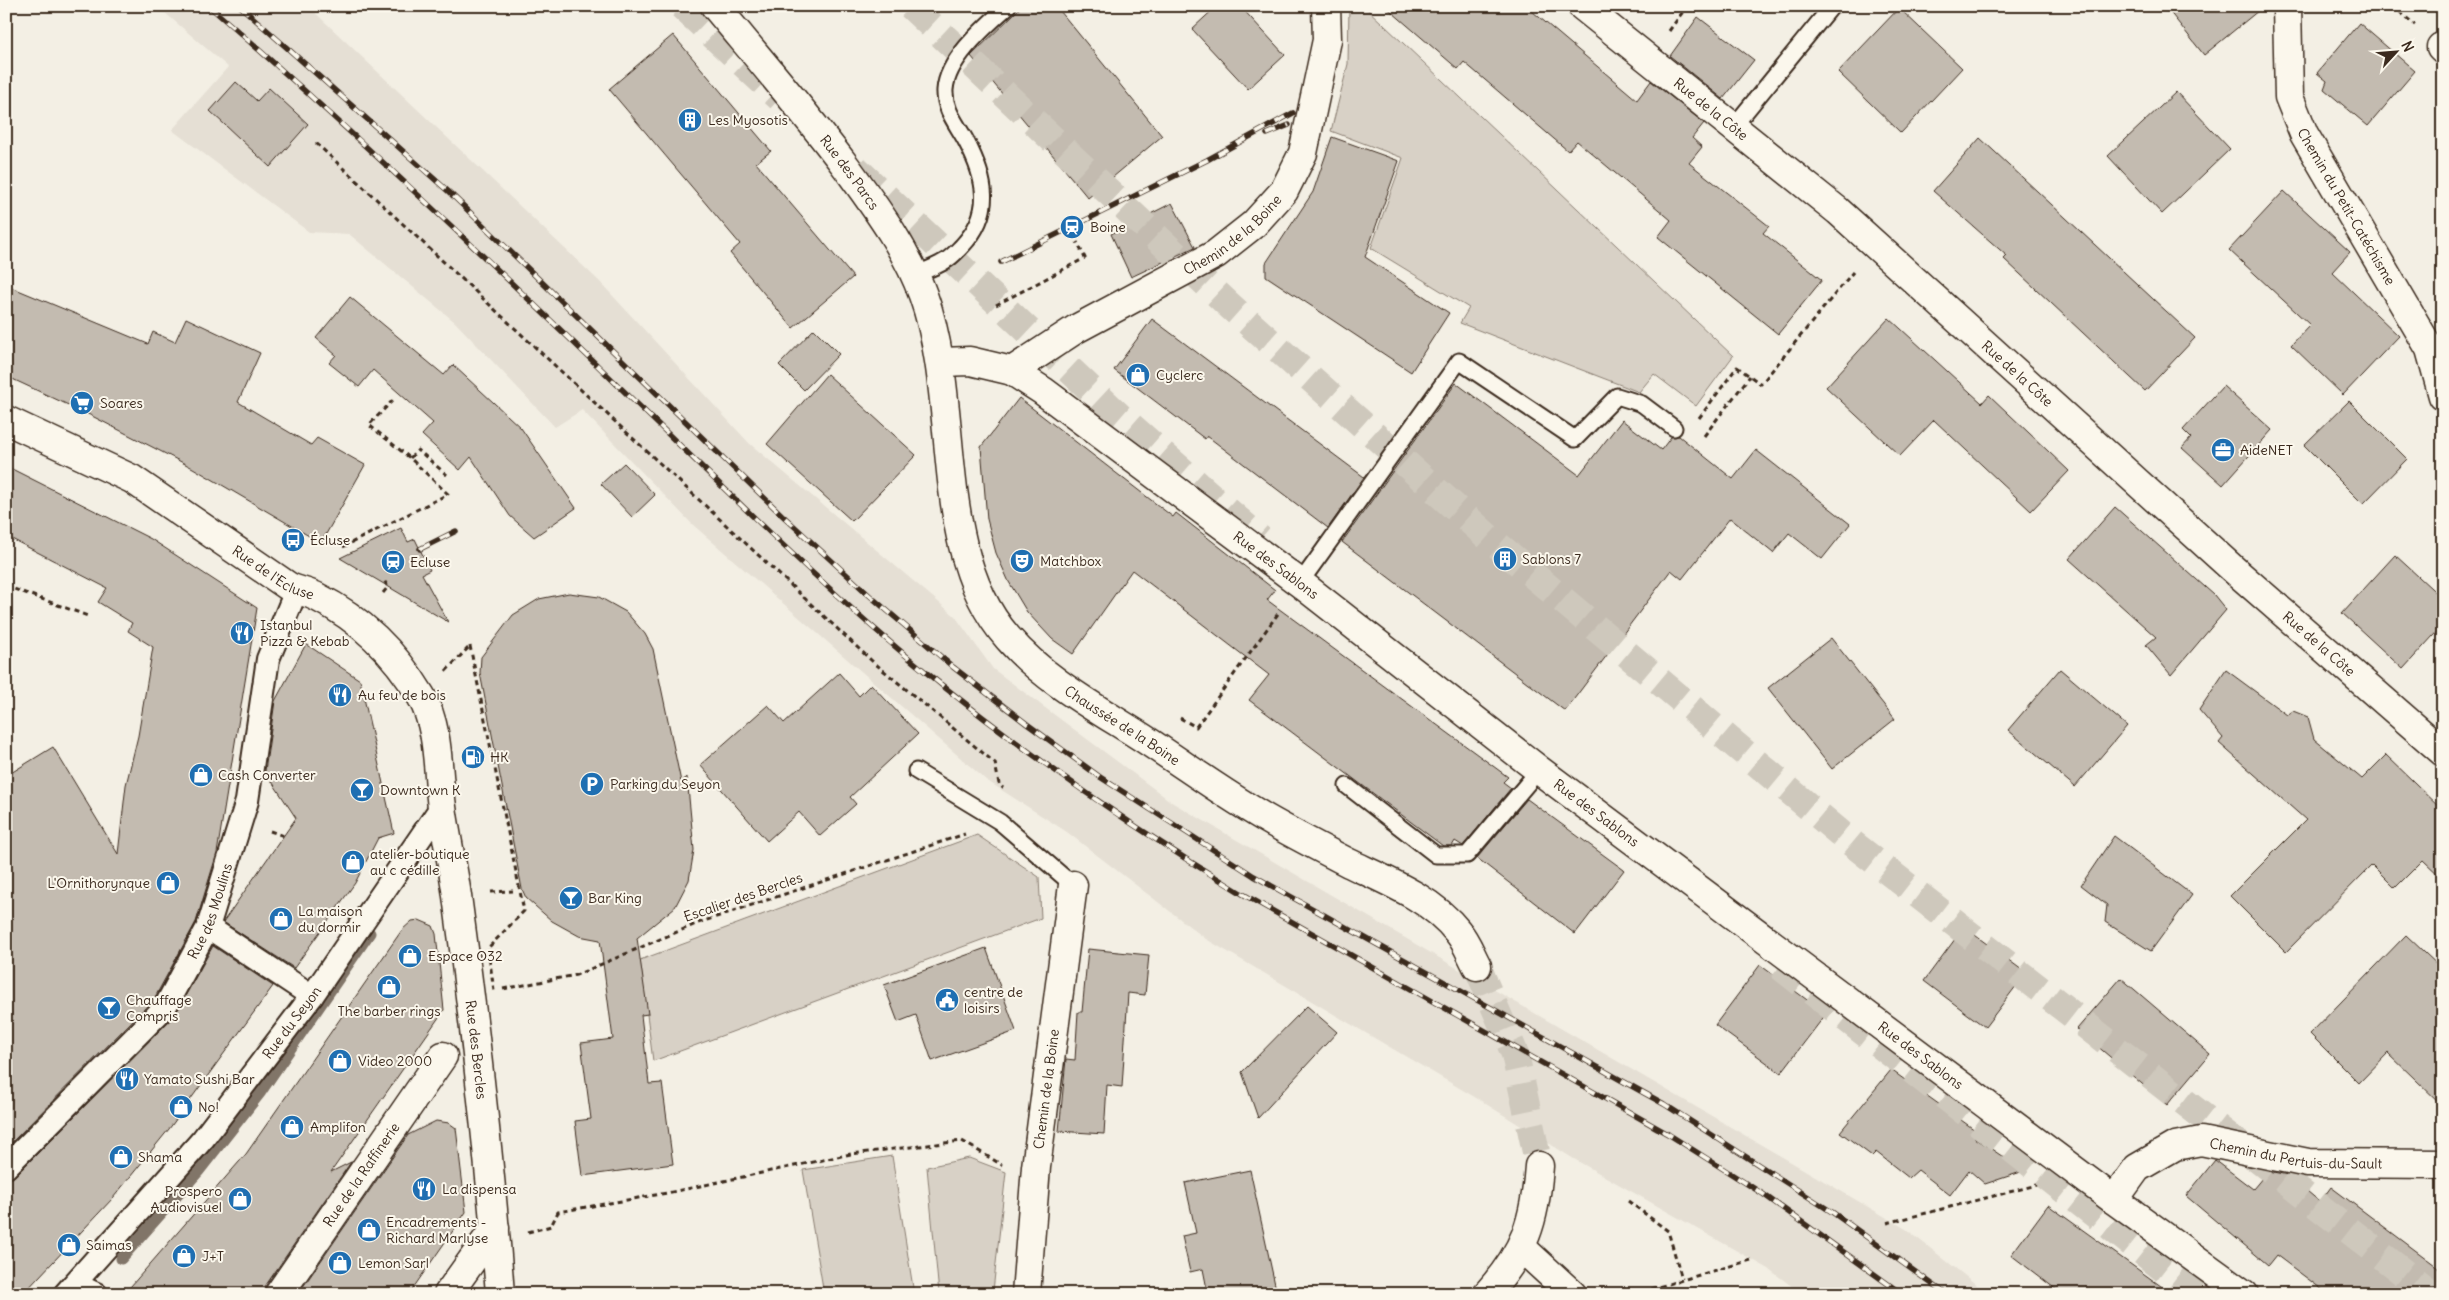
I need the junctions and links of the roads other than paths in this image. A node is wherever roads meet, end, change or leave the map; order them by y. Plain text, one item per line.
1 (715, 6) edge
2 (1008, 6) edge
3 (1326, 6) edge
4 (1582, 6) edge
5 (1832, 6) edge
6 (2287, 6) edge
7 (1734, 126) junction
8 (914, 276) junction
9 (940, 362) junction
10 (1012, 371) junction
11 (2443, 396) edge
12 (6, 420) edge
13 (1674, 428) dead end
14 (1300, 583) junction
15 (296, 591) junction
16 (2443, 752) edge
17 (1539, 770) junction
18 (916, 771) dead end
19 (1347, 786) dead end
20 (442, 806) junction
21 (1073, 886) joint
22 (208, 927) junction
23 (1477, 966) tunnel mouth
24 (312, 996) junction
25 (443, 1056) dead end
26 (2443, 1164) edge
27 (1539, 1166) tunnel mouth
28 (6, 1167) edge
29 (2114, 1200) junction
30 (495, 1228) junction
31 (1522, 1248) junction
32 (70, 1289) edge
33 (96, 1294) edge
34 (279, 1294) edge
35 (448, 1294) edge
36 (500, 1294) edge
37 (1026, 1294) edge
38 (1487, 1294) edge
39 (1572, 1294) edge
40 (2244, 1294) edge

1 - 8 street, Rue des Parcs
2 - 8 lane
3 - 10 street, Chemin de la Boine
4 - 7 street, Rue de la Côte
5 - 7 lane
6 - 11 street, Chemin du Petit-Catéchisme
7 - 16 street, Rue de la Côte
8 - 9 street, Rue des Parcs
9 - 10 street, Rue des Sablons
9 - 23 street, Chaussée de la Boine
10 - 14 street, Rue des Sablons
12 - 15 street, Rue de l'Ecluse
13 - 14 lane
14 - 17 street, Rue des Sablons
15 - 20 street, Rue de l'Ecluse
15 - 22 street, Rue des Moulins
17 - 19 lane
17 - 29 street, Rue des Sablons
18 - 21 lane
20 - 24 street, Rue du Seyon
20 - 30 street, Rue des Bercles
21 - 37 street, Chemin de la Boine
22 - 24 street
22 - 28 street, Rue des Moulins
24 - 32 street, Rue du Seyon
25 - 34 street, Rue de la Raffinerie
26 - 29 street, Chemin du Pertuis-du-Sault
27 - 31 street
29 - 40 street, Rue des Sablons
30 - 35 street
30 - 36 street, Rue des Bercles
31 - 38 street
31 - 39 street
32 - 33 street

